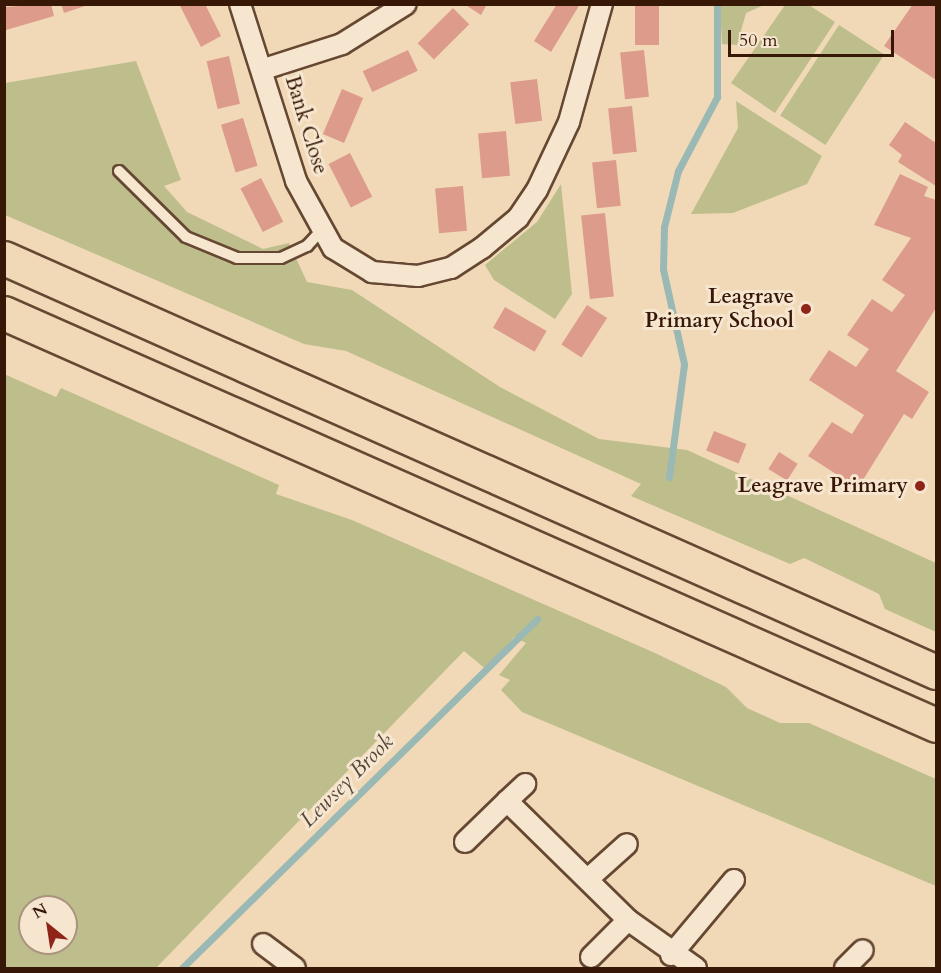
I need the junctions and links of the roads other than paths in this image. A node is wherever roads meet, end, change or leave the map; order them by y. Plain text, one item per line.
1 (240, 4) edge
2 (405, 4) edge
3 (602, 4) edge
4 (264, 69) junction
5 (119, 171) dead end
6 (323, 229) junction
7 (4, 258) edge
8 (4, 314) edge
9 (936, 672) edge
10 (936, 725) edge
11 (525, 783) dead end
12 (507, 801) junction
13 (465, 842) dead end
14 (627, 844) dead end
15 (588, 879) junction
16 (734, 880) dead end
17 (628, 920) junction
18 (263, 944) dead end
19 (863, 950) dead end
20 (671, 955) junction
21 (591, 957) dead end
22 (295, 969) edge
23 (696, 969) edge
24 (845, 969) edge

1 - 4 street, Bank Close
2 - 4 street
3 - 6 street, Bank Close
4 - 6 street, Bank Close
5 - 6 lane
7 - 9 highway
8 - 10 highway
11 - 12 street
12 - 13 street
12 - 15 street
14 - 15 street
15 - 17 street
16 - 20 street
17 - 20 street
17 - 21 street
18 - 22 street
19 - 24 street
20 - 23 street

